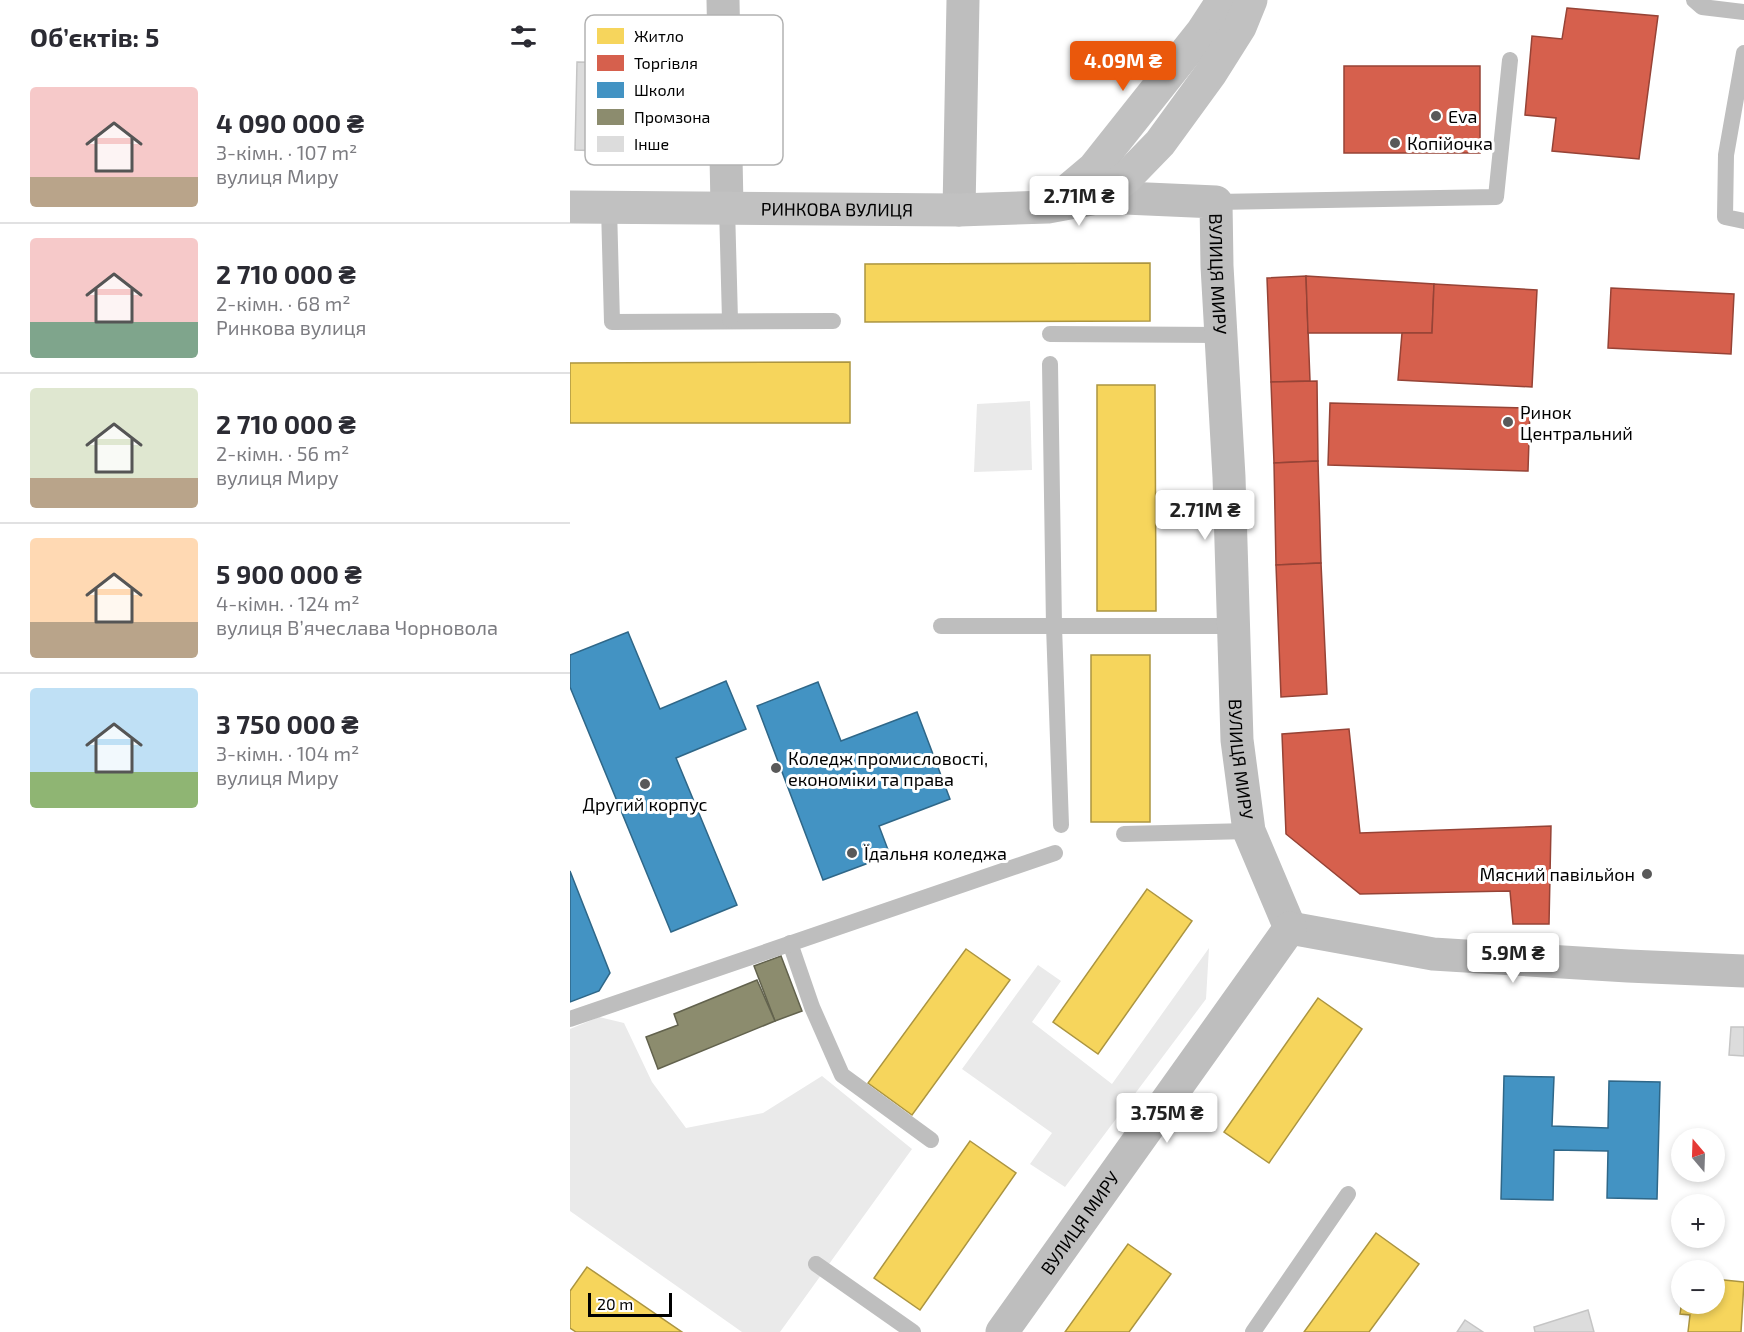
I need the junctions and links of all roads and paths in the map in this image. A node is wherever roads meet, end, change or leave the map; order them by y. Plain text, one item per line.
1 (723, 0) edge
2 (963, 0) edge
3 (1223, 0) edge
4 (1251, 0) edge
5 (1694, 0) edge
6 (1744, 12) edge
7 (723, 15) edge
8 (1744, 53) edge
9 (1510, 60) dead end
10 (726, 165) edge
11 (1102, 197) junction
12 (1216, 202) junction
13 (570, 207) edge
14 (609, 207) junction
15 (727, 207) junction
16 (1048, 207) junction
17 (959, 210) junction
18 (1744, 221) edge
19 (730, 321) junction
20 (833, 321) dead end
21 (1050, 334) dead end
22 (1221, 335) junction
23 (1050, 364) dead end
24 (941, 626) dead end
25 (1054, 626) junction
26 (1232, 626) junction
27 (1061, 825) dead end
28 (1249, 831) junction
29 (1124, 834) dead end
30 (1055, 853) dead end
31 (1290, 928) junction
32 (790, 943) junction
33 (1744, 971) edge
34 (570, 1019) edge
35 (931, 1140) dead end
36 (1348, 1194) dead end
37 (816, 1264) dead end
38 (914, 1332) edge
39 (1002, 1332) edge
40 (1253, 1332) edge

1 - 7 street
2 - 17 street
3 - 16 main road
4 - 11 main road
5 - 6 lane
8 - 18 lane
9 - 12 lane
10 - 15 street
11 - 12 street, ВУЛИЦЯ МИРУ
11 - 16 main road, РИНКОВА ВУЛИЦЯ
12 - 22 street, ВУЛИЦЯ МИРУ
13 - 14 main road, РИНКОВА ВУЛИЦЯ
14 - 15 main road, РИНКОВА ВУЛИЦЯ
14 - 19 lane
15 - 17 main road, РИНКОВА ВУЛИЦЯ
15 - 19 lane
16 - 17 main road, РИНКОВА ВУЛИЦЯ
19 - 20 lane
21 - 22 lane
22 - 26 street, ВУЛИЦЯ МИРУ
23 - 25 lane
24 - 25 lane
25 - 26 lane
25 - 27 lane
26 - 28 street, ВУЛИЦЯ МИРУ
28 - 29 lane
28 - 31 street, ВУЛИЦЯ МИРУ
30 - 32 lane
31 - 33 street
31 - 39 street, ВУЛИЦЯ МИРУ
32 - 34 lane
32 - 35 lane
36 - 40 lane
37 - 38 lane

